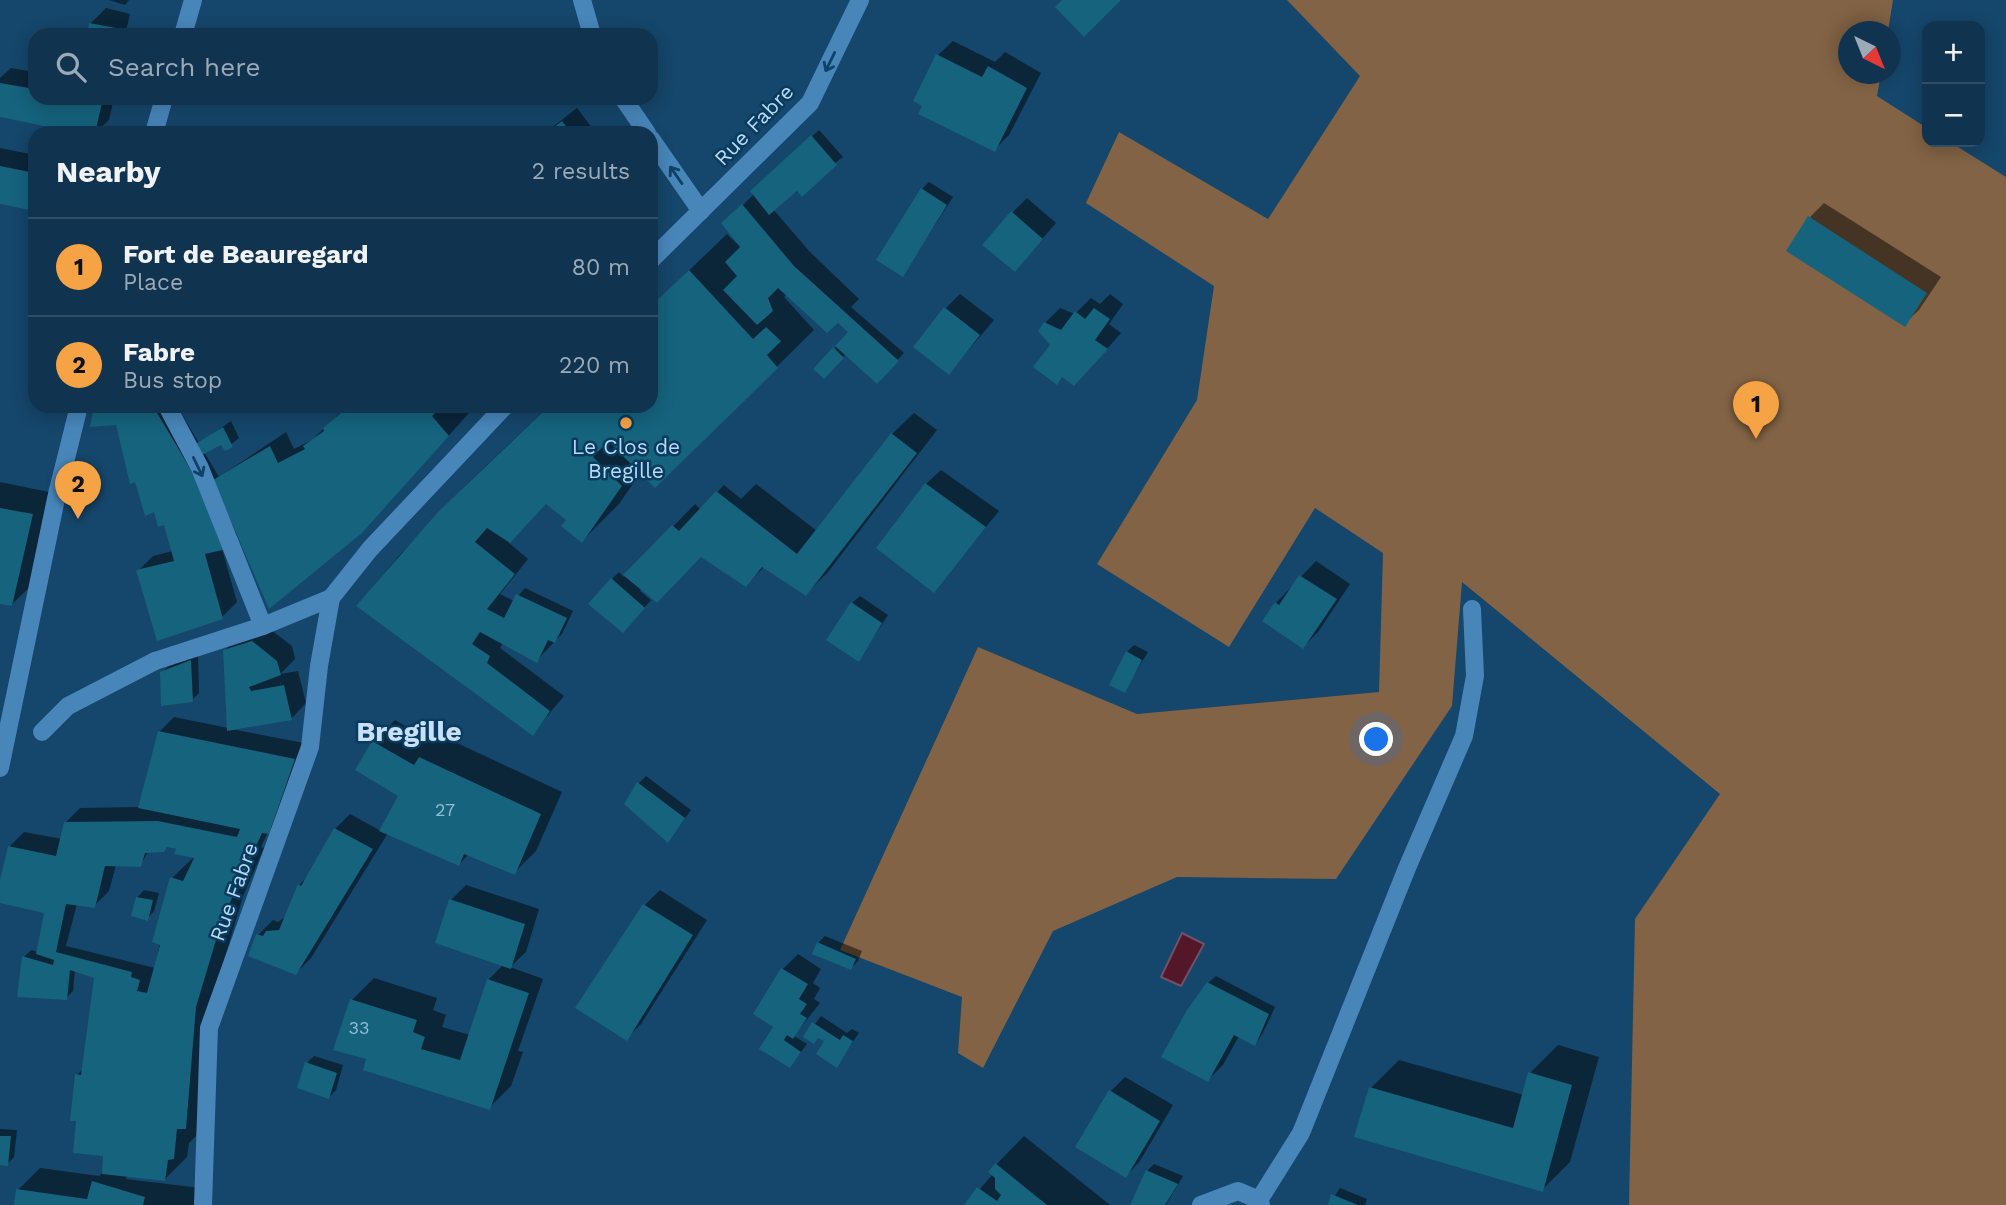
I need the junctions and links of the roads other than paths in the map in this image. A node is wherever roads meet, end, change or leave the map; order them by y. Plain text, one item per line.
1 (192, 0) edge
2 (582, 0) edge
3 (860, 0) edge
4 (185, 28) edge
5 (590, 28) edge
6 (162, 105) edge
7 (628, 105) edge
8 (156, 126) edge
9 (642, 126) edge
10 (658, 149) edge
11 (701, 211) junction
12 (658, 253) edge
13 (77, 413) edge
14 (171, 413) edge
15 (498, 413) edge
16 (331, 598) junction
17 (1472, 609) dead end
18 (263, 626) junction
19 (42, 732) dead end
20 (0, 768) edge
21 (1260, 1202) edge
22 (203, 1205) edge
23 (1201, 1205) edge

1 - 4 street
2 - 5 street
3 -> 11 street, Rue Fabre
6 - 8 street
7 - 9 street
11 -> 10 street
11 - 12 street, Rue Fabre
13 - 20 street
14 -> 18 street
15 - 16 street
16 - 18 street
16 - 22 street, Rue Fabre
17 - 21 street
18 - 19 street
21 - 23 street

